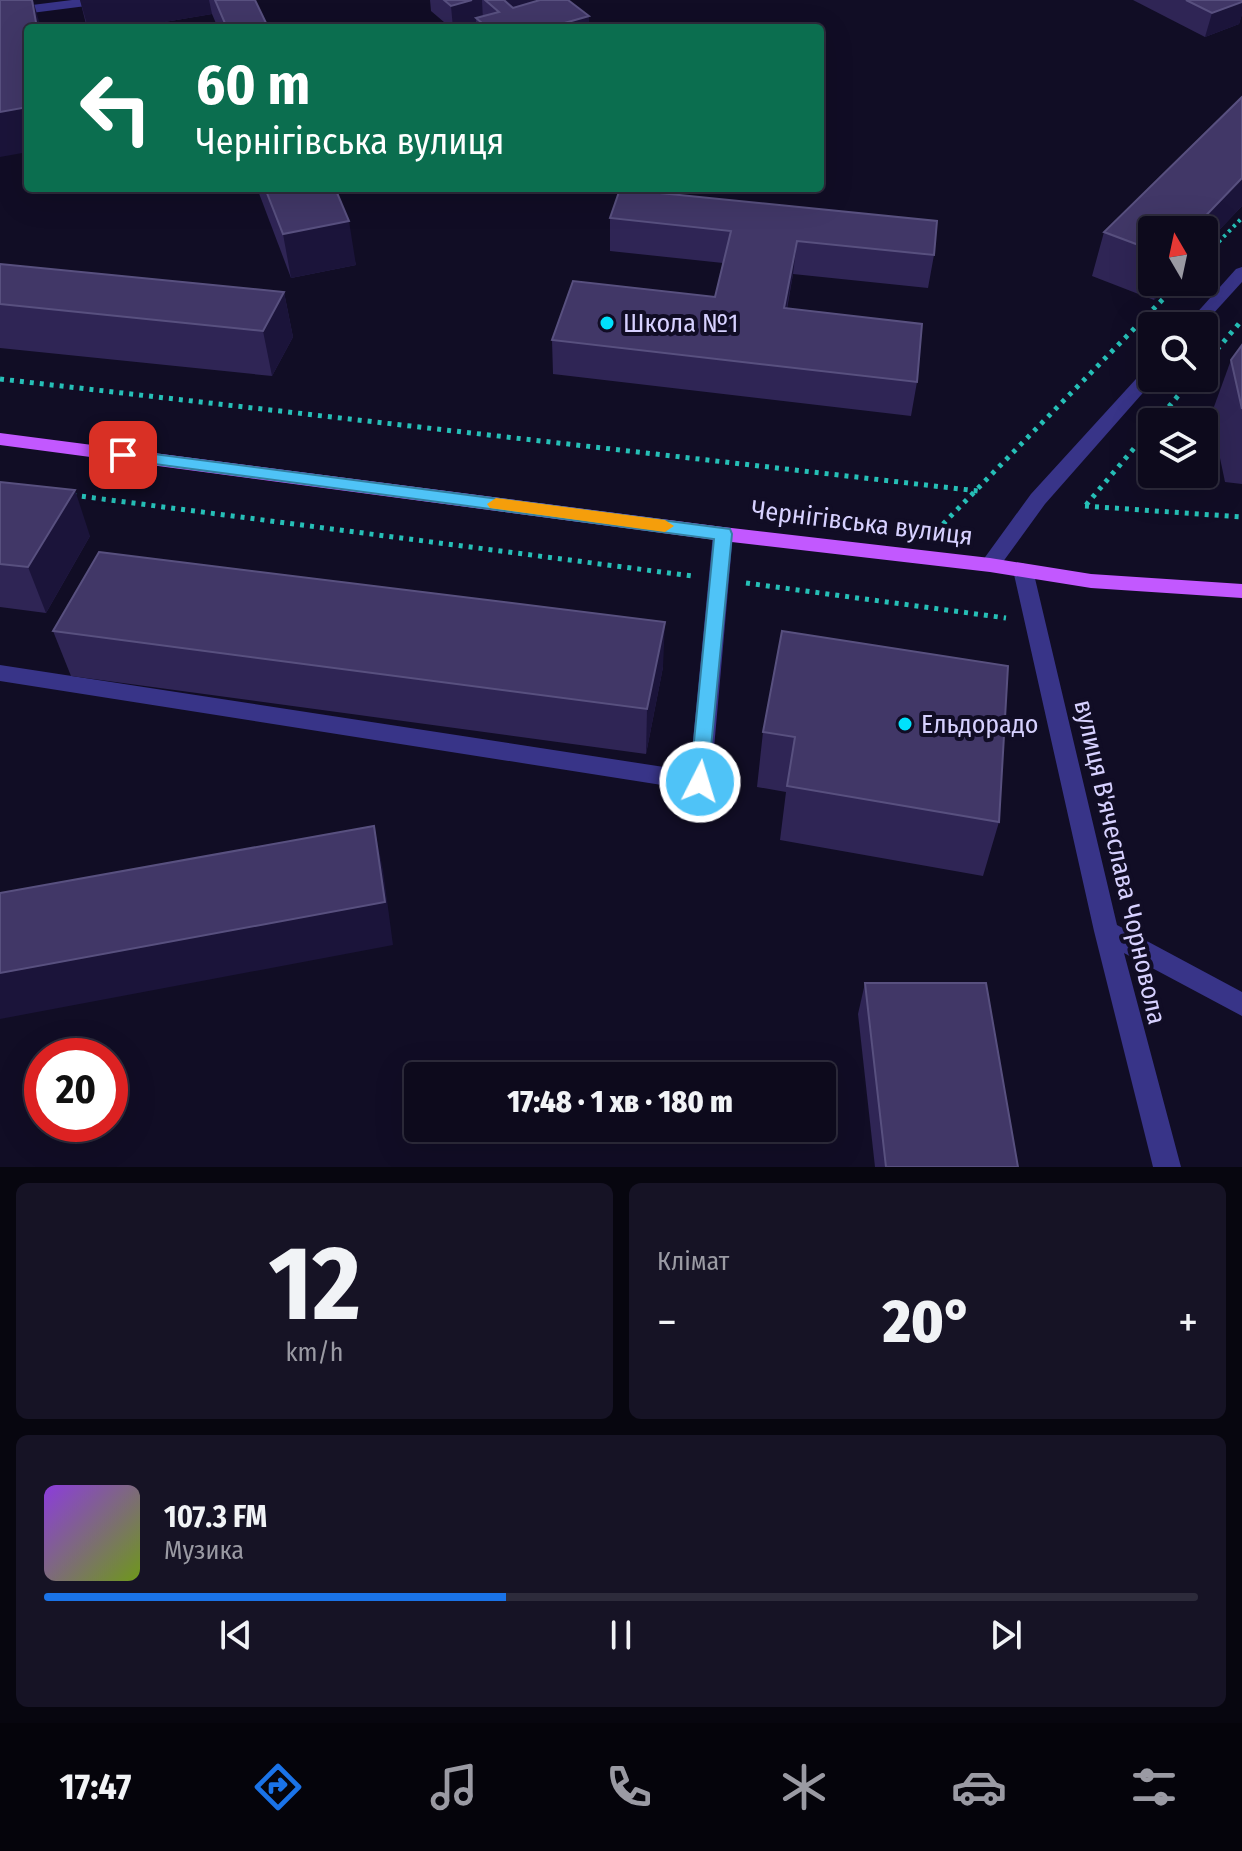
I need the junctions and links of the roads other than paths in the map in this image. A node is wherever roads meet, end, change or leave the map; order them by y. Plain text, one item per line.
1 (102, 0) edge
2 (0, 13) edge
3 (1242, 272) edge
4 (1206, 312) edge
5 (1138, 388) edge
6 (0, 439) edge
7 (723, 534) junction
8 (990, 565) junction
9 (1023, 570) junction
10 (1242, 591) edge
11 (0, 673) edge
12 (1106, 931) junction
13 (1242, 1005) edge
14 (1167, 1167) edge

1 - 2 street
3 - 4 street
5 - 8 street
6 - 7 main road, Чернігівська вулиця
7 - 8 main road, Чернігівська вулиця
7 - 11 street
8 - 9 main road, Чернігівська вулиця
9 - 10 main road, Чернігівська вулиця
9 - 12 street, вулиця В'ячеслава Чорновола
12 - 13 street
12 - 14 street, вулиця В'ячеслава Чорновола

